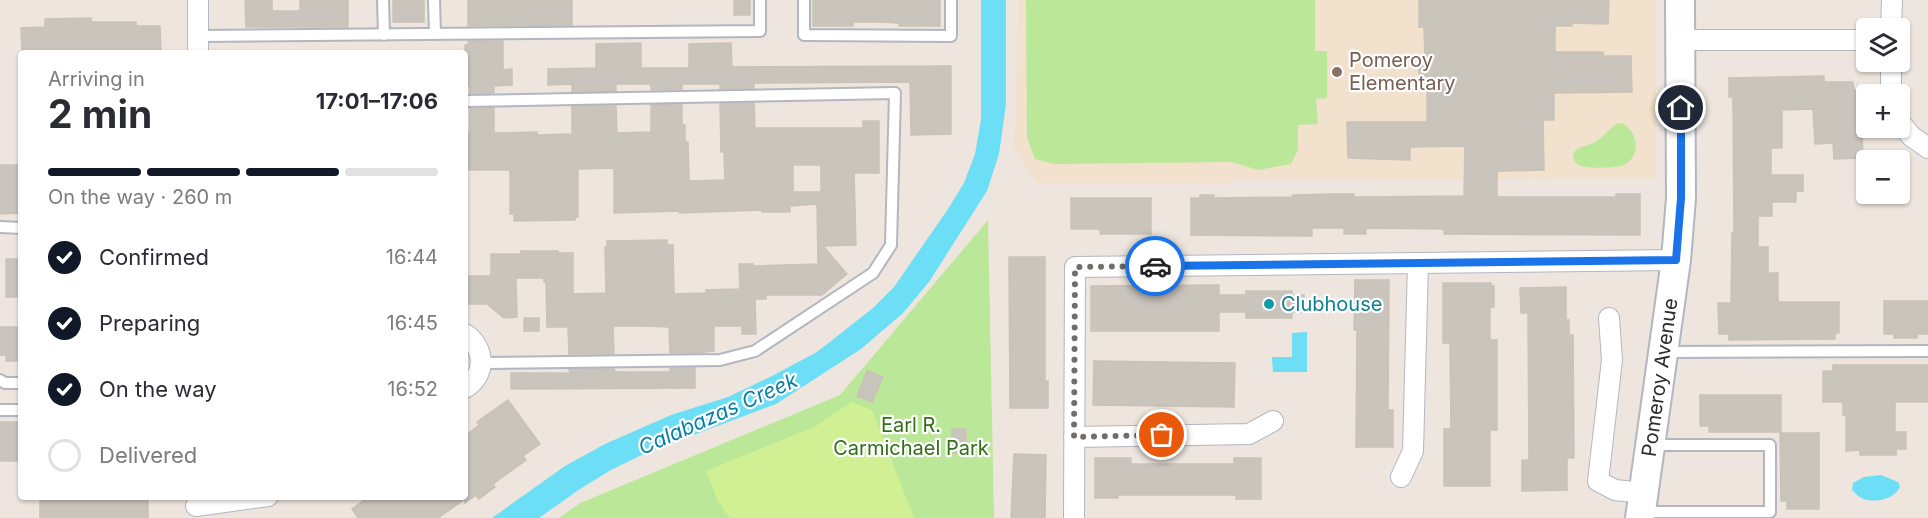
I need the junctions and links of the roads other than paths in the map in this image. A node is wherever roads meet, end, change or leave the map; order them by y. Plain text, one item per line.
1 (198, 0) edge
2 (383, 0) edge
3 (434, 0) edge
4 (760, 0) edge
5 (804, 0) edge
6 (951, 0) edge
7 (1680, 0) edge
8 (1892, 0) edge
9 (1891, 18) edge
10 (384, 34) junction
11 (435, 34) junction
12 (1680, 40) junction
13 (1856, 40) edge
14 (198, 44) edge
15 (468, 100) edge
16 (1910, 135) edge
17 (1928, 148) edge
18 (0, 227) edge
19 (18, 228) edge
20 (1676, 260) junction
21 (1418, 263) junction
22 (1609, 318) dead end
23 (468, 337) edge
24 (1928, 351) edge
25 (1663, 352) junction
26 (481, 363) junction
27 (0, 380) edge
28 (18, 383) edge
29 (468, 386) edge
30 (0, 410) edge
31 (18, 410) edge
32 (1273, 421) dead end
33 (1074, 437) junction
34 (1651, 444) junction
35 (1401, 477) dead end
36 (241, 500) edge
37 (194, 507) edge
38 (1642, 508) edge
39 (1074, 518) edge

1 - 14 street
2 - 10 lane
3 - 11 lane
4 - 11 lane
5 - 6 lane
7 - 12 street, Pomeroy Avenue
8 - 9 street
10 - 11 lane
10 - 14 lane
12 - 13 street
12 - 20 street, Pomeroy Avenue
15 - 26 lane
16 - 17 street
18 - 19 lane
20 - 21 street
20 - 25 street, Pomeroy Avenue
21 - 33 street
21 - 35 street
22 - 38 street
23 - 26 street
24 - 25 lane
25 - 34 street, Pomeroy Avenue
26 - 29 street
27 - 28 lane
30 - 31 lane
32 - 33 street
33 - 39 street
34 - 38 street, Pomeroy Avenue
34 - 38 lane
36 - 37 street

